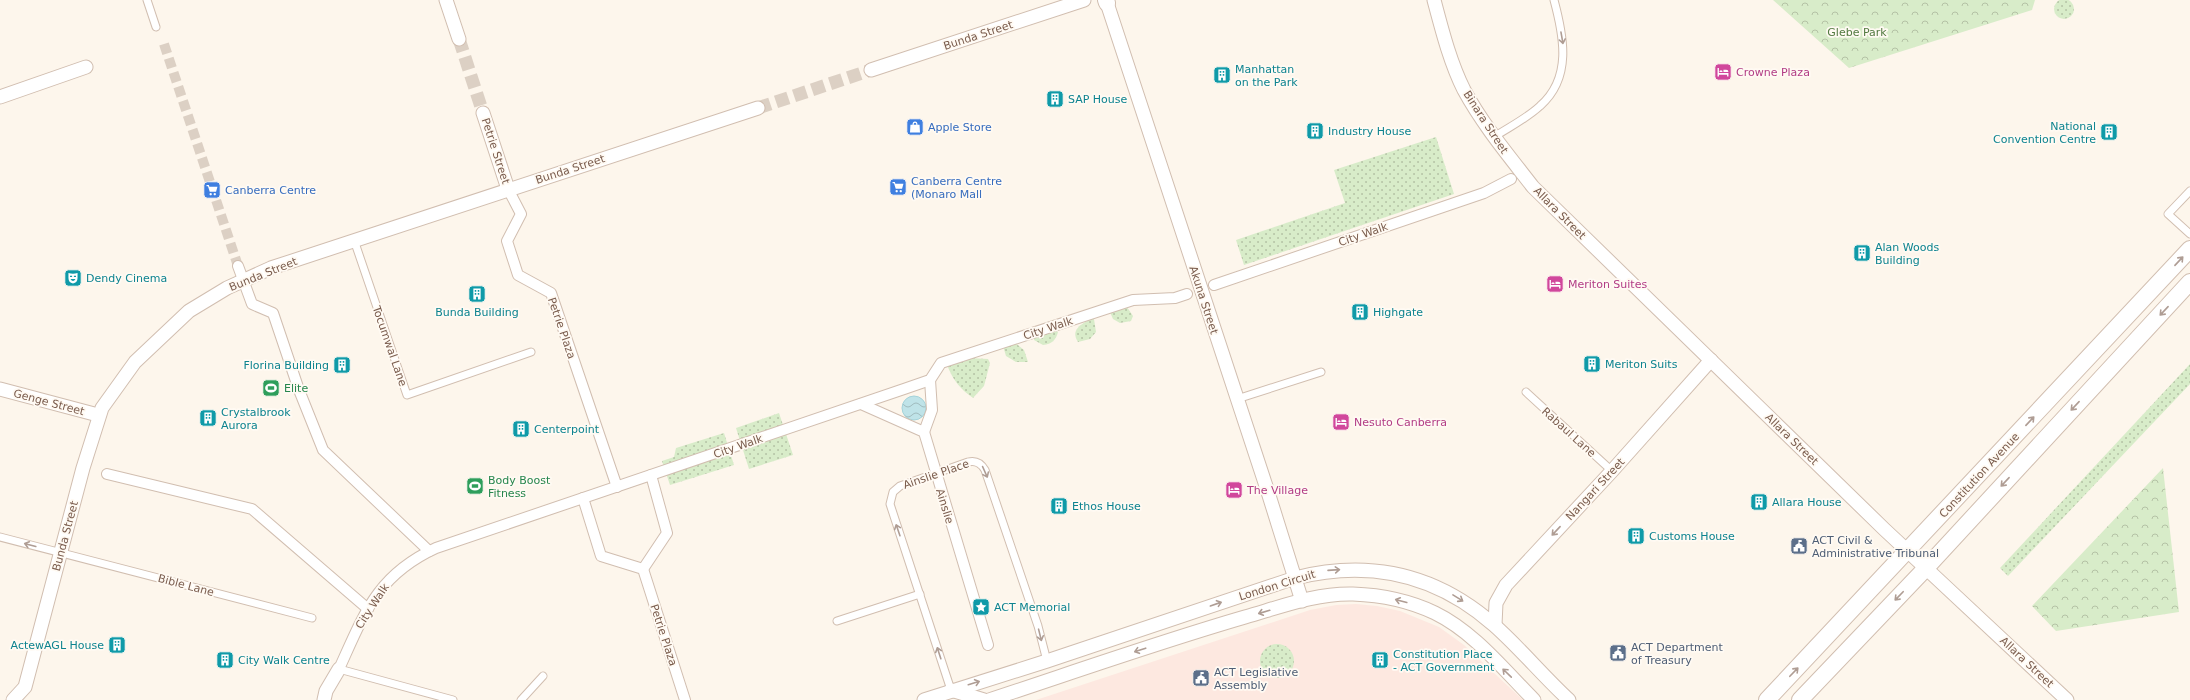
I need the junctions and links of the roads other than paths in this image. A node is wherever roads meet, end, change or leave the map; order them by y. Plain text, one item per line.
1 (147, 0) edge
2 (446, 0) edge
3 (1084, 0) edge
4 (1434, 0) edge
5 (1554, 0) edge
6 (1106, 1) edge
7 (156, 27) dead end
8 (459, 39) tunnel mouth
9 (86, 67) dead end
10 (871, 70) tunnel mouth
11 (0, 96) edge
12 (758, 108) tunnel mouth
13 (483, 113) tunnel mouth
14 (1494, 137) junction
15 (1517, 176) junction
16 (508, 189) junction
17 (2190, 191) edge
18 (2190, 234) edge
19 (354, 240) junction
20 (2190, 249) edge
21 (238, 266) tunnel mouth
22 (244, 280) junction
23 (2190, 282) edge
24 (1214, 285) dead end
25 (1187, 294) dead end
26 (531, 352) dead end
27 (1711, 360) junction
28 (1321, 372) dead end
29 (930, 380) junction
30 (0, 389) edge
31 (1526, 392) dead end
32 (1237, 399) junction
33 (861, 404) junction
34 (98, 415) junction
35 (924, 432) junction
36 (1612, 471) junction
37 (107, 474) dead end
38 (935, 474) junction
39 (651, 475) junction
40 (617, 487) junction
41 (583, 498) junction
42 (0, 537) edge
43 (429, 551) junction
44 (1908, 552) junction
45 (60, 553) junction
46 (1926, 568) junction
47 (643, 569) junction
48 (1296, 578) junction
49 (920, 594) junction
50 (1302, 601) junction
51 (368, 609) junction
52 (312, 618) dead end
53 (837, 621) dead end
54 (1495, 626) junction
55 (988, 645) dead end
56 (1047, 661) junction
57 (338, 670) junction
58 (543, 676) dead end
59 (1030, 687) junction
60 (952, 690) junction
61 (13, 700) edge
62 (324, 700) edge
63 (453, 700) edge
64 (521, 700) edge
65 (686, 700) edge
66 (924, 700) edge
67 (984, 700) edge
68 (989, 700) edge
69 (1534, 700) edge
70 (1569, 700) edge
71 (1767, 700) edge
72 (1800, 700) edge
73 (2067, 700) edge

1 - 7 lane
2 - 8 street
3 - 10 street, Bunda Street
4 - 14 street, Binara Street
5 -> 14 lane
6 - 32 street, Akuna Street
9 - 11 street
12 - 16 street, Bunda Street
13 - 16 street, Petrie Street
14 - 15 street, Binara Street
15 - 24 street, City Walk
15 - 27 street, Allara Street
16 - 19 street, Bunda Street
16 - 40 street, Petrie Plaza
17 - 18 lane
19 - 22 street, Bunda Street
19 - 26 lane, Tocumwal Lane
44 -> 20 street, Constitution Avenue
21 - 22 street
22 - 34 street, Bunda Street
22 - 43 street
23 -> 46 street
25 - 29 street, City Walk
27 - 36 street, Nangari Street
27 - 44 street, Allara Street
28 - 32 lane
29 - 33 street, City Walk
29 - 35 street
30 - 34 street, Genge Street
31 - 36 lane, Rabaul Lane
32 - 48 street, Akuna Street
33 - 35 street
33 - 39 street, City Walk
34 - 45 street, Bunda Street
35 - 38 street, Ainslie
36 -> 54 street, Nangari Street
37 - 51 street
49 -> 38 lane, Ainslie Place
38 - 55 street, Ainslie
38 -> 56 lane, Ainslie Place
39 - 40 street, City Walk
39 - 47 street
40 - 41 street, City Walk
41 - 43 street, City Walk
41 - 47 street
45 -> 42 lane, Bible Lane
43 - 51 street, City Walk
44 - 46 street, Allara Street
71 -> 44 street, Constitution Avenue
45 - 52 lane, Bible Lane
45 - 61 street, Bunda Street
46 -> 72 street
46 - 73 street, Allara Street
47 - 65 street, Petrie Plaza
48 - 50 street, Akuna Street
48 -> 54 street, London Circuit
56 -> 48 street, London Circuit
49 - 53 lane
60 -> 49 lane, Ainslie Place
50 -> 59 street, London Circuit
69 -> 50 street, London Circuit
51 - 57 street, City Walk
54 - 70 street, London Circuit
56 - 59 street
60 -> 56 street, London Circuit
57 - 62 street
57 - 63 lane
58 - 64 lane
59 - 68 street, London Circuit
60 - 66 street, London Circuit
60 - 67 street

